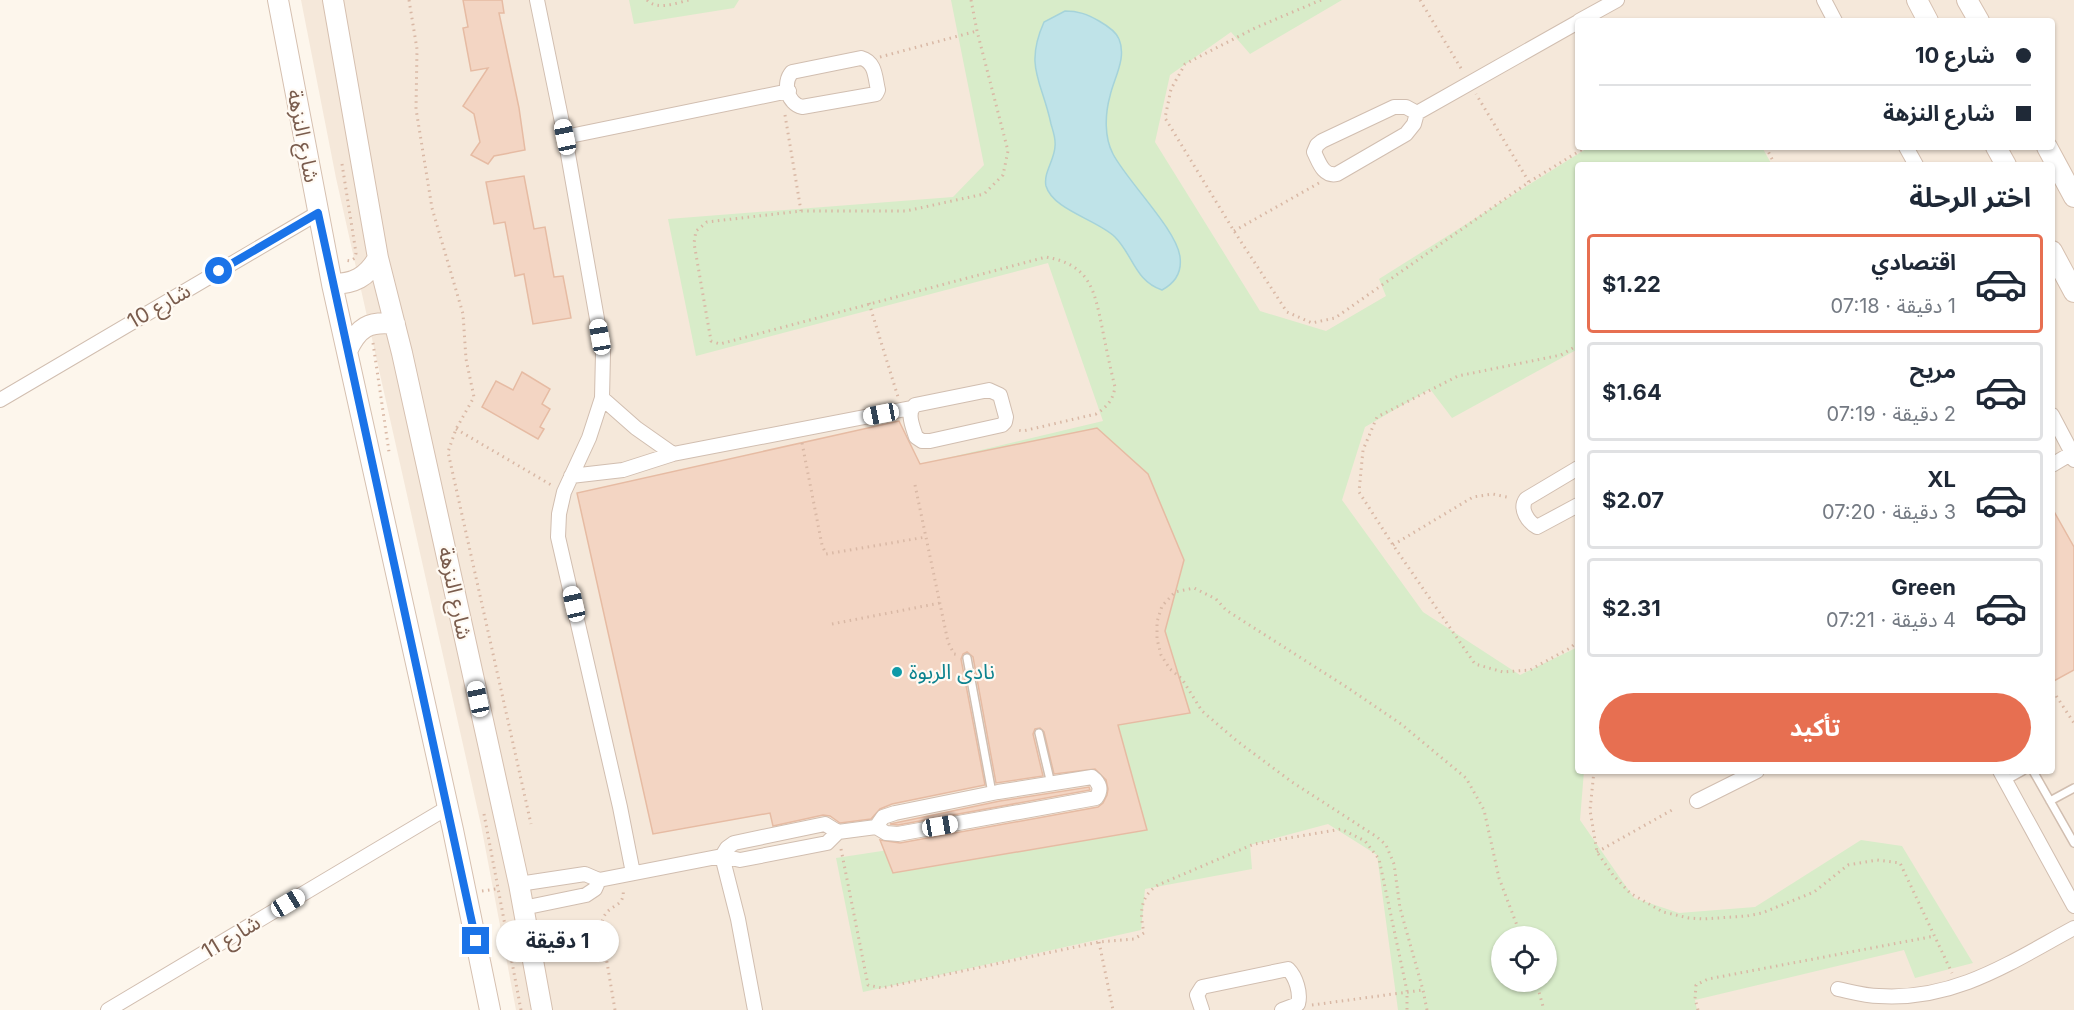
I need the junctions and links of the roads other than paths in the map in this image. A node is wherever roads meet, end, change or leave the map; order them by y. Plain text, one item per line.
1 (278, 0) edge
2 (333, 0) edge
3 (537, 0) edge
4 (1617, 0) edge
5 (1824, 0) edge
6 (1917, 0) edge
7 (1967, 0) edge
8 (1584, 18) edge
9 (1833, 18) edge
10 (1926, 18) edge
11 (1976, 18) edge
12 (1575, 23) edge
13 (785, 91) junction
14 (1417, 112) junction
15 (565, 137) junction
16 (2049, 150) edge
17 (2074, 197) edge
18 (318, 213) junction
19 (2055, 257) edge
20 (378, 258) junction
21 (332, 284) junction
22 (2074, 292) edge
23 (395, 324) junction
24 (347, 351) junction
25 (603, 398) junction
26 (0, 400) edge
27 (907, 409) junction
28 (2055, 421) edge
29 (673, 454) junction
30 (2074, 456) edge
31 (2055, 464) edge
32 (1575, 470) edge
33 (571, 476) junction
34 (1575, 507) edge
35 (967, 658) road end
36 (1039, 733) dead end
37 (1751, 774) edge
38 (2001, 774) edge
39 (2035, 774) edge
40 (1051, 783) junction
41 (2074, 788) edge
42 (995, 792) junction
43 (1697, 801) dead end
44 (2050, 801) junction
45 (447, 808) junction
46 (1002, 815) junction
47 (876, 826) junction
48 (2074, 843) edge
49 (722, 856) junction
50 (627, 874) junction
51 (599, 880) junction
52 (519, 884) junction
53 (2070, 889) edge
54 (2074, 906) edge
55 (523, 908) junction
56 (2074, 928) edge
57 (1838, 989) dead end
58 (1286, 1009) edge
59 (108, 1010) edge
60 (490, 1010) edge
61 (542, 1010) edge
62 (755, 1010) edge
63 (1202, 1010) edge

1 - 18 main road, شارع النزهة
2 - 20 main road, شارع النزهة
3 - 15 street
4 - 8 street
5 - 9 street
6 - 10 main road
7 - 11 main road
12 - 14 street
13 - 13 street
13 - 15 street
14 - 14 street
15 - 25 street
16 - 17 main road
18 - 21 main road, شارع النزهة
18 - 26 street, شارع 10
19 - 22 main road
20 - 21 main road
20 - 23 main road, شارع النزهة
21 - 24 main road, شارع النزهة
23 - 24 main road
23 - 52 main road, شارع النزهة
24 - 45 main road, شارع النزهة
25 - 29 street
25 - 33 street
27 - 27 street
27 - 29 street
28 - 30 street
29 - 33 street
30 - 31 street
32 - 34 street
33 - 50 street
35 - 42 lane
36 - 40 lane
37 - 43 street
38 - 53 street
39 - 44 lane
40 - 42 street
40 - 46 street
41 - 44 lane
42 - 46 street
42 - 47 street
44 - 48 lane
45 - 59 street, شارع 11
45 - 60 main road, شارع النزهة
46 - 47 street
47 - 49 street
49 - 50 street
49 - 62 street
50 - 51 street
51 - 52 street
51 - 55 street
52 - 55 main road, شارع النزهة
53 - 54 street
55 - 61 main road, شارع النزهة
56 - 57 street
58 - 63 street

